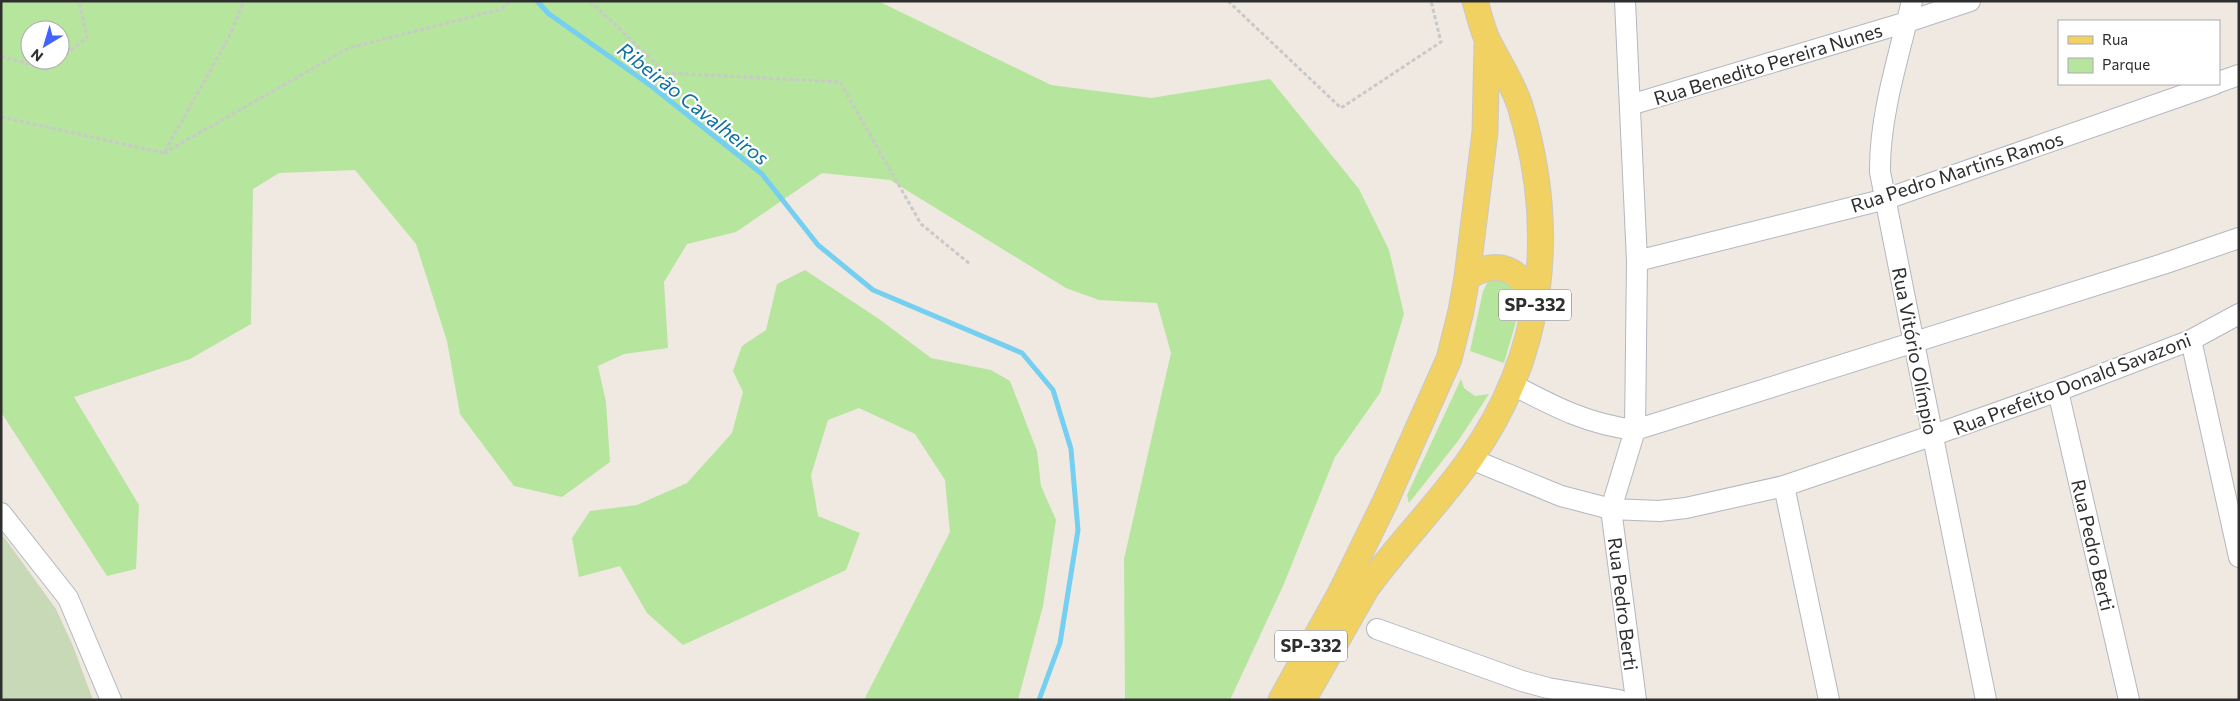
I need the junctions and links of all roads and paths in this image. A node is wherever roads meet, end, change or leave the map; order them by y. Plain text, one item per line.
1 (79, 1) edge
2 (244, 1) edge
3 (510, 1) edge
4 (590, 1) edge
5 (1228, 1) edge
6 (1431, 1) edge
7 (1475, 1) edge
8 (1625, 1) edge
9 (1912, 1) edge
10 (1970, 1) edge
11 (1907, 22) junction
12 (1487, 39) junction
13 (70, 50) edge
14 (1, 56) edge
15 (20, 61) edge
16 (2239, 75) edge
17 (2220, 82) edge
18 (2212, 85) edge
19 (1630, 105) junction
20 (1, 117) edge
21 (164, 153) junction
22 (1886, 200) junction
23 (2239, 238) edge
24 (1638, 261) junction
25 (970, 264) dead end
26 (1467, 276) junction
27 (1537, 298) junction
28 (2239, 314) edge
29 (2191, 340) junction
30 (1915, 342) junction
31 (1513, 385) junction
32 (2058, 391) junction
33 (1635, 430) junction
34 (1931, 436) junction
35 (1471, 459) junction
36 (1784, 486) junction
37 (1611, 509) junction
38 (1, 513) edge
39 (2239, 557) edge
40 (1377, 629) dead end
41 (111, 700) edge
42 (1281, 700) edge
43 (1304, 700) edge
44 (1620, 700) edge
45 (1636, 700) edge
46 (1829, 700) edge
47 (1986, 700) edge
48 (2129, 700) edge

1 - 13 path
2 - 21 path
3 - 21 path
4 - 25 path
5 - 6 path
7 - 12 main road, SP-332
8 - 19 street
9 - 11 street, Rua Vitório Olímpio
10 - 11 street, Rua Benedito Pereira Nunes
11 - 19 street, Rua Benedito Pereira Nunes
11 - 22 street, Rua Vitório Olímpio
12 - 26 main road, SP-332
12 - 27 main road, SP-332
14 - 15 path
16 - 17 street
18 - 22 street, Rua Pedro Martins Ramos
19 - 24 street
20 - 21 path
22 - 24 street, Rua Pedro Martins Ramos
22 - 30 street, Rua Vitório Olímpio
23 - 30 street
24 - 33 street
26 - 27 main road, SP-332
26 - 42 main road, SP-332
27 - 31 main road, SP-332
28 - 29 street, Rua Prefeito Donald Savazoni
29 - 32 street, Rua Prefeito Donald Savazoni
29 - 39 street
30 - 33 street
30 - 34 street, Rua Vitório Olímpio
31 - 33 street
31 - 35 main road, SP-332
32 - 34 street, Rua Prefeito Donald Savazoni
32 - 48 street, Rua Pedro Berti
33 - 37 street
34 - 36 street, Rua Prefeito Donald Savazoni
34 - 47 street, Rua Vitório Olímpio
35 - 37 street, Rua Prefeito Donald Savazoni
35 - 43 main road, SP-332
36 - 37 street, Rua Prefeito Donald Savazoni
36 - 46 street
37 - 45 street, Rua Pedro Berti
38 - 41 street
40 - 44 street

